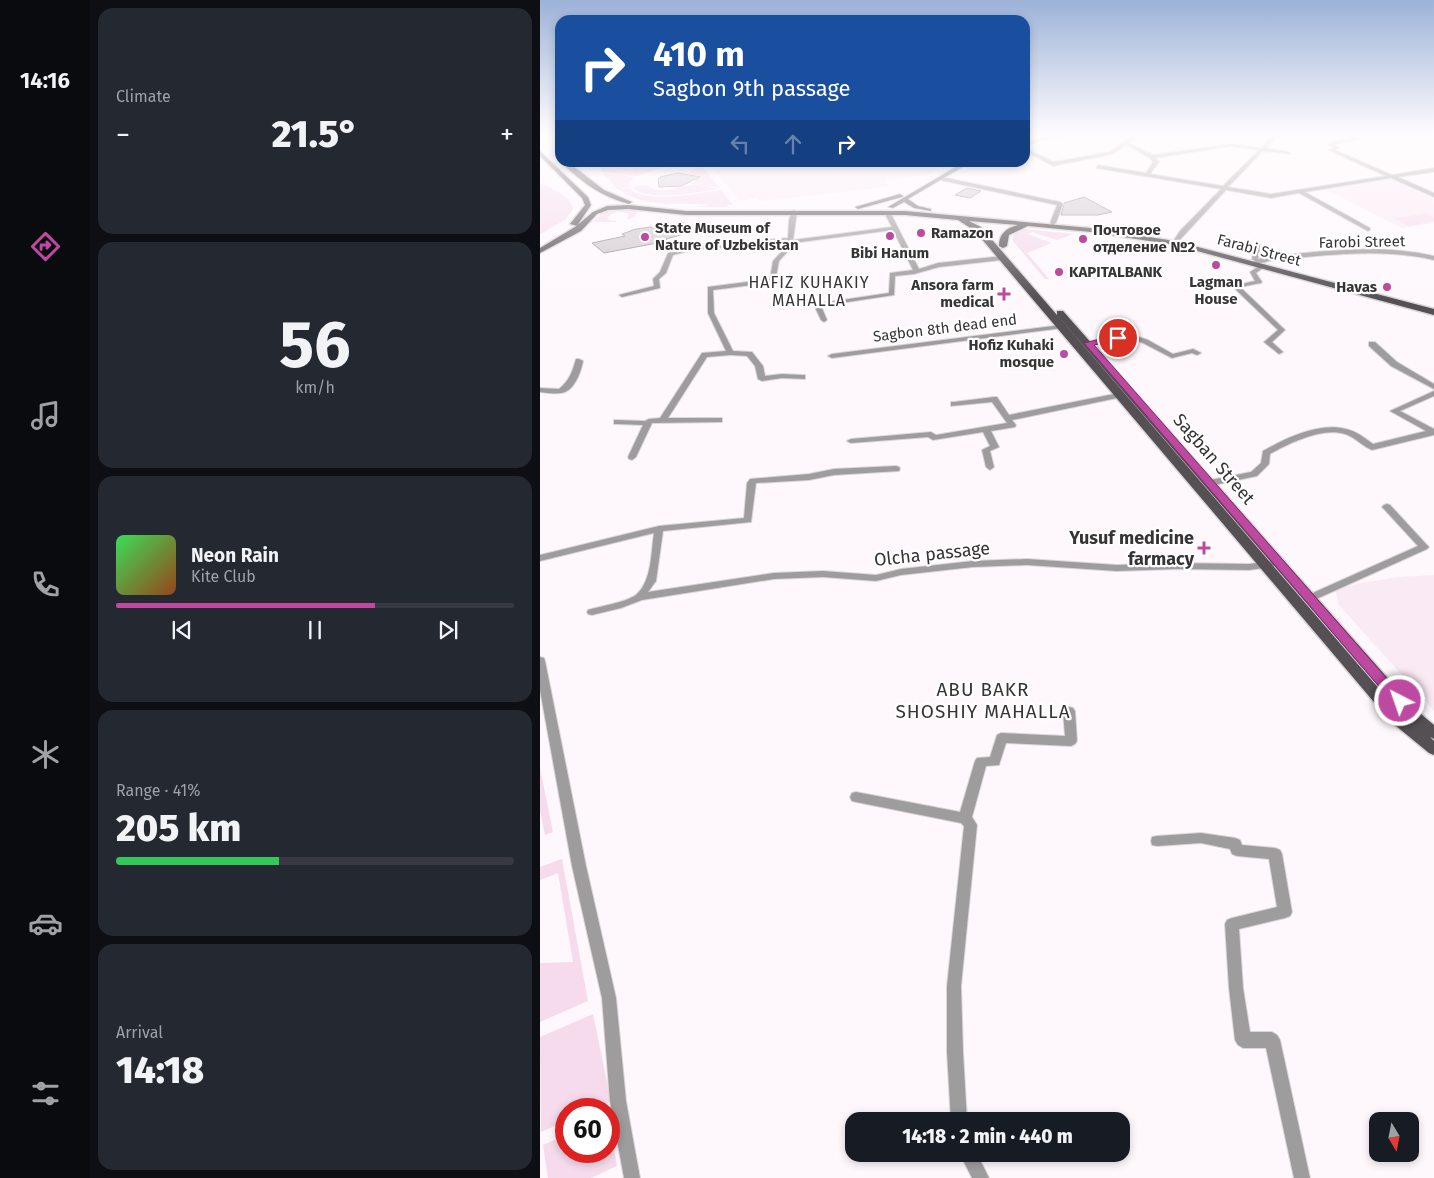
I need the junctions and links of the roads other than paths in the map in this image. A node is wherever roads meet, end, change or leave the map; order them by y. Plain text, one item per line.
1 (579, 189) edge
2 (597, 189) edge
3 (912, 189) edge
4 (924, 189) edge
5 (988, 189) edge
6 (1222, 189) joint
7 (1320, 189) edge
8 (1420, 189) edge
9 (1301, 192) junction
10 (1434, 195) edge
11 (900, 196) junction
12 (614, 200) junction
13 (905, 200) junction
14 (593, 201) junction
15 (858, 207) junction
16 (607, 208) junction
17 (890, 210) junction
18 (929, 210) junction
19 (794, 212) junction
20 (959, 216) junction
21 (972, 219) junction
22 (1052, 222) junction
23 (895, 228) junction
24 (1368, 229) dead end
25 (790, 241) junction
26 (1176, 241) junction
27 (540, 245) edge
28 (1257, 245) dead end
29 (1003, 246) junction
30 (540, 251) edge
31 (1002, 258) junction
32 (1434, 258) edge
33 (1259, 262) junction
34 (917, 271) junction
35 (622, 295) dead end
36 (1434, 307) edge
37 (1434, 312) edge
38 (824, 320) dead end
39 (1061, 327) junction
40 (1088, 343) junction
41 (1372, 344) dead end
42 (1280, 352) dead end
43 (730, 353) junction
44 (1197, 354) dead end
45 (832, 356) dead end
46 (579, 361) dead end
47 (802, 377) dead end
48 (1434, 387) edge
49 (540, 390) edge
50 (1434, 393) edge
51 (1119, 395) junction
52 (954, 404) dead end
53 (1008, 418) junction
54 (664, 419) junction
55 (719, 420) dead end
56 (617, 422) dead end
57 (647, 423) junction
58 (986, 429) junction
59 (1434, 432) edge
60 (851, 441) dead end
61 (632, 456) dead end
62 (990, 467) dead end
63 (896, 469) dead end
64 (1210, 489) junction
65 (1387, 507) dead end
66 (659, 529) junction
67 (540, 558) edge
68 (1279, 562) junction
69 (1265, 565) junction
70 (640, 597) junction
71 (1310, 598) junction
72 (592, 612) dead end
73 (1315, 614) junction
74 (540, 661) edge
75 (1069, 711) dead end
76 (1434, 733) edge
77 (1434, 749) edge
78 (856, 797) dead end
79 (965, 818) junction
80 (1157, 841) dead end
81 (958, 1112) edge
82 (972, 1162) edge
83 (632, 1178) edge
84 (981, 1178) edge
85 (1302, 1178) edge

1 - 14 main road
2 - 12 main road
3 - 11 main road
4 - 13 main road
5 - 22 street
6 - 9 street
6 - 26 street
7 - 9 street
8 - 10 street
9 - 24 street
11 - 15 main road
11 - 17 main road
12 - 14 main road
12 - 15 main road
12 - 16 main road
13 - 17 main road
13 - 18 main road
14 - 16 main road
14 - 27 main road
15 - 17 main road
16 - 19 main road
16 - 30 main road
17 - 18 main road
17 - 19 main road
17 - 20 main road
17 - 23 street
18 - 20 main road
19 - 25 street
20 - 21 main road, Sagban Street
20 - 22 main road, Farabi Street
20 - 31 main road, Sagban Street
21 - 22 main road, Farabi Street
21 - 29 main road, Sagban Street
22 - 26 main road, Farabi Street
22 - 29 main road
23 - 25 street
23 - 34 street
25 - 35 street
25 - 43 street
26 - 33 main road, Farabi Street
28 - 33 street
29 - 40 main road, Sagban Street
31 - 34 street
31 - 39 main road, Sagban Street
32 - 33 street, Farobi Street
33 - 36 main road, Farabi Street
33 - 37 main road, Farabi Street
33 - 42 street
34 - 38 street
39 - 45 street, Sagbon 8th dead end
39 - 51 main road, Sagban Street
40 - 44 street
40 - 64 main road, Sagban Street
41 - 48 street
43 - 47 street
43 - 54 street
46 - 49 street
50 - 59 street
51 - 53 street
51 - 64 main road, Sagban Street
52 - 53 street
53 - 58 street
54 - 55 street
54 - 57 street
56 - 57 street
57 - 61 street
58 - 60 street
58 - 62 street
59 - 64 street
63 - 66 street
64 - 68 main road, Sagban Street
64 - 69 main road, Sagban Street
65 - 71 street
66 - 67 street
66 - 70 street
68 - 69 street, Olcha passage
68 - 71 main road, Sagban Street
69 - 70 street, Olcha passage
69 - 73 main road, Sagban Street
70 - 72 street, Olcha passage
71 - 73 main road, Sagban Street
73 - 76 main road, Sagban Street
73 - 77 main road, Sagban Street
74 - 83 street
75 - 79 street
78 - 79 street
79 - 81 street
80 - 85 street
82 - 84 street

